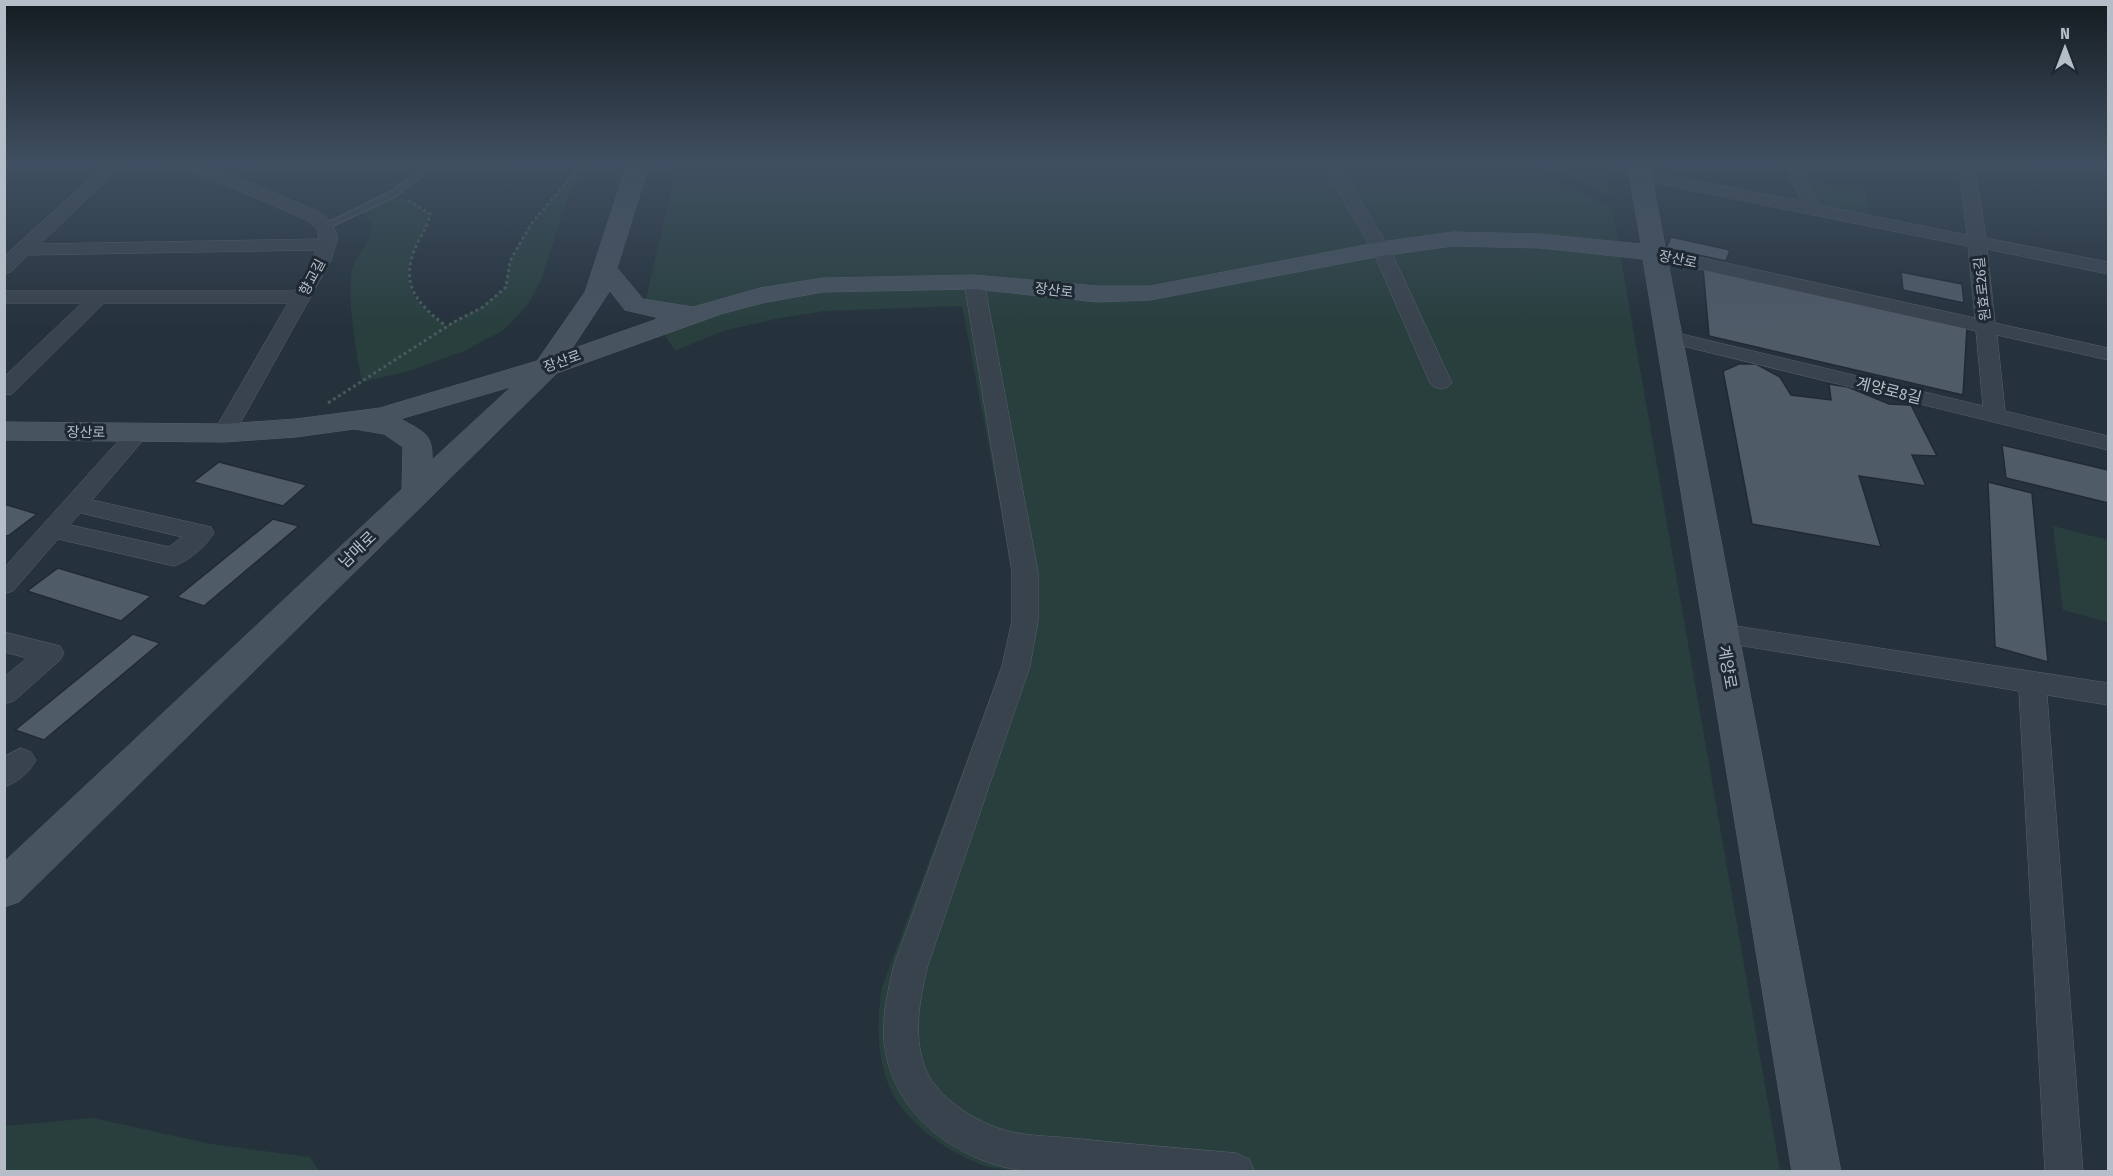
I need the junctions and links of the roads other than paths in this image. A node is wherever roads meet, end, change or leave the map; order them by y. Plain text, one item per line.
1 (59, 217) edge
2 (314, 217) edge
3 (356, 217) edge
4 (622, 217) edge
5 (1362, 217) edge
6 (1648, 217) edge
7 (1862, 217) edge
8 (1974, 217) edge
9 (327, 235) junction
10 (1977, 241) junction
11 (1381, 249) junction
12 (23, 250) junction
13 (1654, 253) junction
14 (4, 268) edge
15 (2109, 268) edge
16 (606, 270) junction
17 (974, 282) junction
18 (4, 297) edge
19 (301, 297) junction
20 (98, 298) junction
21 (698, 314) junction
22 (1986, 327) junction
23 (1669, 337) junction
24 (2109, 354) edge
25 (547, 367) junction
26 (1442, 383) dead end
27 (4, 389) edge
28 (1995, 416) junction
29 (355, 421) junction
30 (4, 431) edge
31 (139, 432) junction
32 (224, 433) junction
33 (2109, 444) edge
34 (417, 492) junction
35 (76, 504) junction
36 (53, 530) junction
37 (10, 571) edge
38 (1722, 634) junction
39 (4, 642) edge
40 (2032, 682) junction
41 (4, 693) edge
42 (2109, 694) edge
43 (4, 889) edge
44 (1236, 1172) edge
45 (1817, 1172) edge
46 (2064, 1172) edge

1 - 12 street
2 - 9 street
3 - 9 lane
4 - 16 street, 남매로
5 - 11 street
6 - 13 street, 계양로
7 - 10 street
8 - 10 street, 원효로26길
9 - 12 street
9 - 19 street, 향교길
10 - 15 street
10 - 22 street, 원효로26길
11 - 13 street, 장산로
11 - 17 street, 장산로
11 - 26 street
12 - 14 street
13 - 22 street, 장산로
13 - 23 street, 계양로
16 - 21 street
16 - 25 street, 남매로
17 - 21 street, 장산로
17 - 44 street
18 - 20 street
19 - 20 street
19 - 32 street, 향교길
20 - 27 street
21 - 25 street, 장산로
22 - 24 street, 장산로
22 - 28 street, 원효로26길
23 - 28 street, 계양로8길
23 - 38 street, 계양로
25 - 29 street, 장산로
25 - 34 street, 남매로
28 - 33 street, 계양로8길
29 - 32 street, 장산로
29 - 34 street
30 - 31 street, 장산로
31 - 32 street, 장산로
31 - 35 street
34 - 43 street, 남매로
35 - 36 street
35 - 36 street
36 - 37 street
38 - 40 street
38 - 45 street, 계양로
39 - 41 street
40 - 42 street
40 - 46 street

